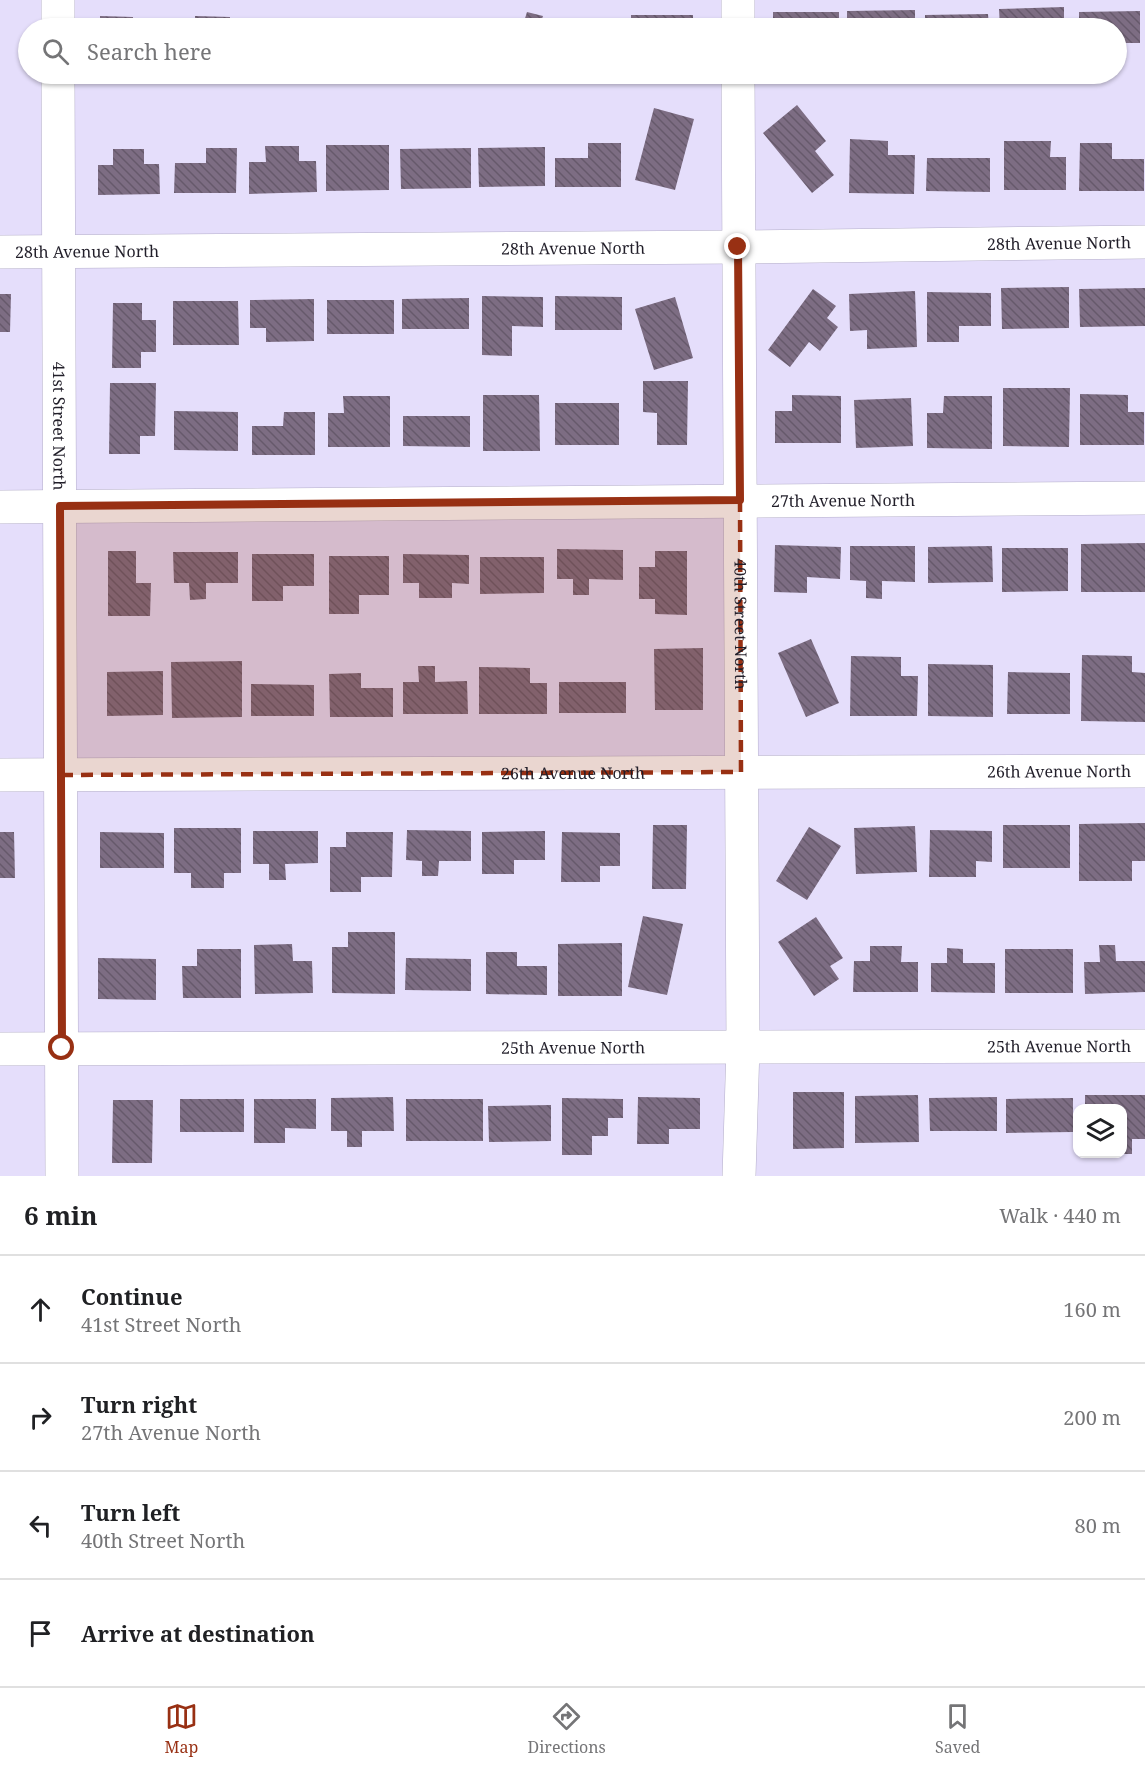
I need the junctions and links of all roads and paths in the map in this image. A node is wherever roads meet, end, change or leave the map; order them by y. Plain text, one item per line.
1 (58, 0) edge
2 (738, 0) edge
3 (58, 18) edge
4 (738, 18) edge
5 (58, 84) edge
6 (738, 84) edge
7 (1145, 242) edge
8 (738, 247) junction
9 (59, 251) junction
10 (0, 252) edge
11 (1145, 498) edge
12 (740, 500) junction
13 (60, 506) junction
14 (0, 507) edge
15 (1145, 771) edge
16 (741, 772) junction
17 (0, 775) edge
18 (61, 775) junction
19 (1145, 1046) edge
20 (743, 1047) junction
21 (62, 1048) junction
22 (0, 1049) edge
23 (63, 1176) edge
24 (740, 1176) edge

1 - 3 street
2 - 4 street
5 - 9 street, 41st Street North
6 - 8 street, 40th Street North
7 - 8 street, 28th Avenue North
8 - 9 street, 28th Avenue North
8 - 12 street, 40th Street North
9 - 10 street, 28th Avenue North
9 - 13 street, 41st Street North
11 - 12 street, 27th Avenue North
12 - 13 street, 27th Avenue North
12 - 16 street, 40th Street North
13 - 14 street, 27th Avenue North
13 - 18 street, 41st Street North
15 - 16 street, 26th Avenue North
16 - 18 street, 26th Avenue North
16 - 20 street, 40th Street North
17 - 18 street, 26th Avenue North
18 - 21 street, 41st Street North
19 - 20 street, 25th Avenue North
20 - 21 street, 25th Avenue North
20 - 24 street, 40th Street North
21 - 22 street, 25th Avenue North
21 - 23 street, 41st Street North

